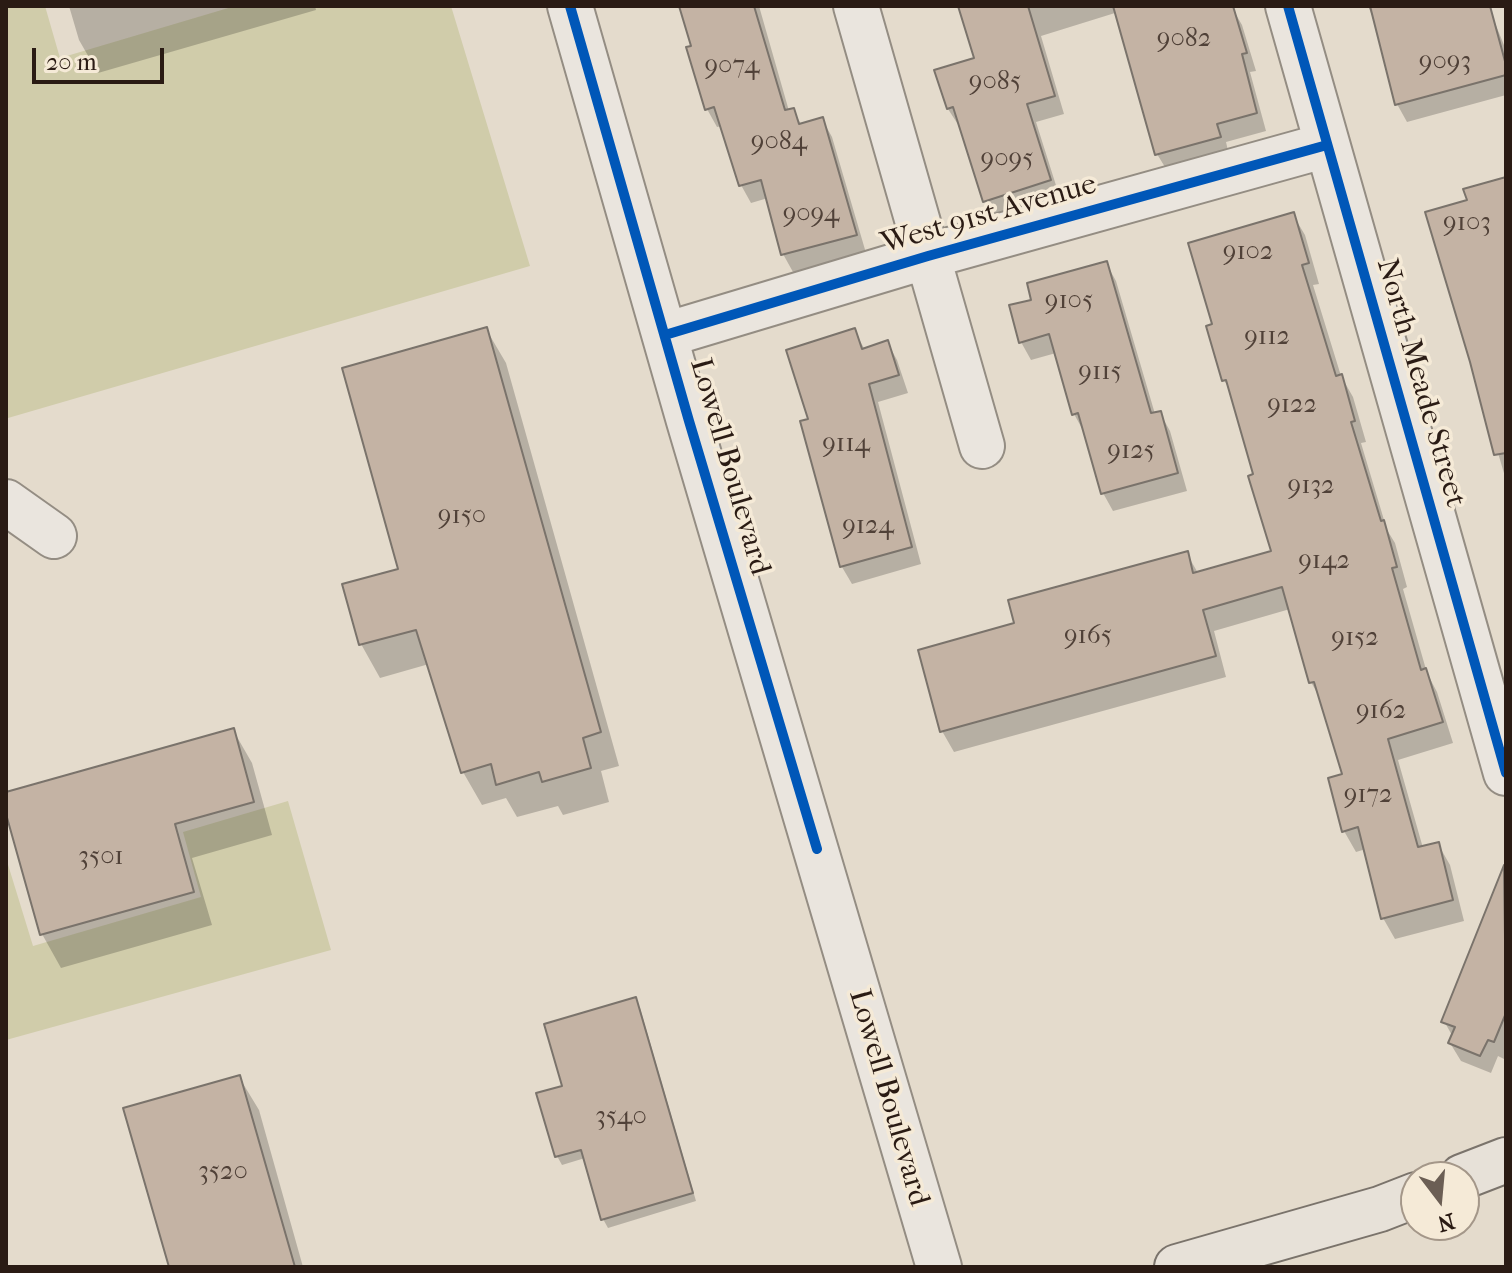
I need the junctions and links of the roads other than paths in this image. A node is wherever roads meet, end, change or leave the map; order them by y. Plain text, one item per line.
1 (570, 6) edge
2 (856, 6) edge
3 (1288, 6) edge
4 (1327, 145) junction
5 (928, 256) junction
6 (665, 335) junction
7 (982, 446) dead end
8 (6, 502) edge
9 (54, 536) dead end
10 (1506, 773) edge
11 (1506, 1160) edge
12 (1480, 1170) edge
13 (1400, 1201) edge
14 (939, 1267) edge
15 (1177, 1267) edge

1 - 6 street, Lowell Boulevard
2 - 5 street
3 - 4 street, North Meade Street
4 - 5 street, West 91st Avenue
4 - 10 street, North Meade Street
5 - 6 street, West 91st Avenue
5 - 7 street
6 - 14 street, Lowell Boulevard
8 - 9 street
11 - 12 main road
13 - 15 main road

